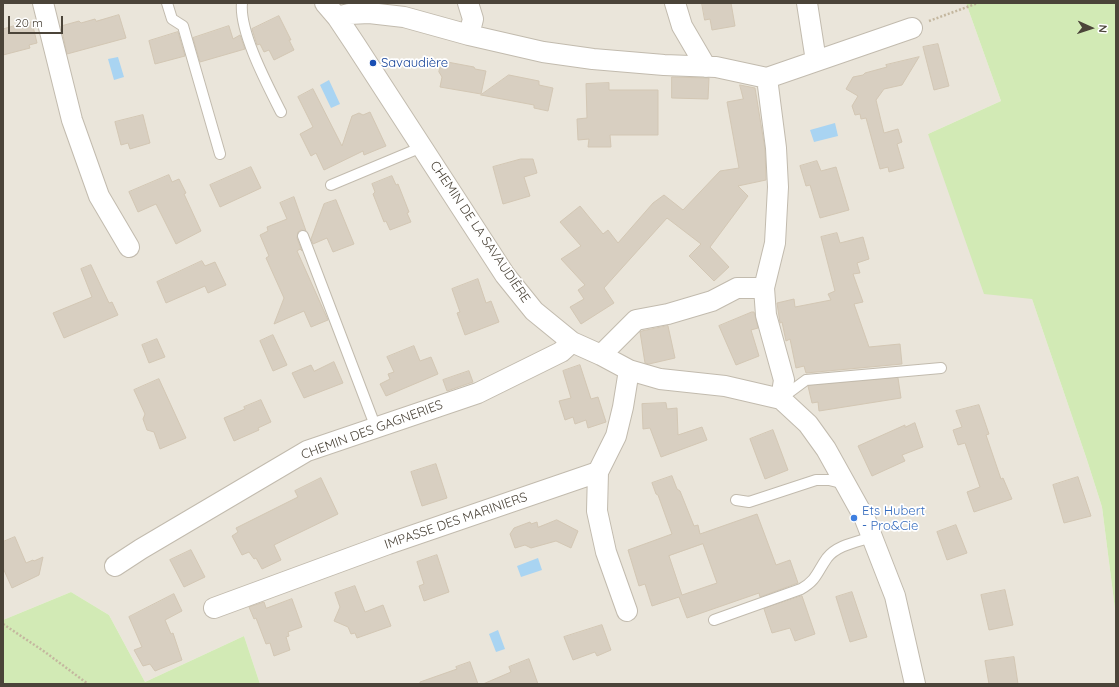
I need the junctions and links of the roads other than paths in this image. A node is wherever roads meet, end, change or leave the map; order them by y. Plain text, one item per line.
1 (43, 3) edge
2 (167, 3) edge
3 (242, 3) edge
4 (468, 3) edge
5 (675, 3) edge
6 (807, 3) edge
7 (331, 10) edge
8 (912, 28) road end
9 (469, 35) junction
10 (816, 61) junction
11 (706, 67) junction
12 (767, 78) junction
13 (281, 112) dead end
14 (422, 147) junction
15 (220, 154) dead end
16 (331, 185) dead end
17 (303, 236) dead end
18 (129, 247) dead end
19 (764, 288) junction
20 (572, 342) junction
21 (601, 355) junction
22 (941, 368) dead end
23 (629, 370) junction
24 (781, 399) junction
25 (376, 428) junction
26 (598, 472) junction
27 (845, 484) junction
28 (736, 500) dead end
29 (872, 537) junction
30 (115, 566) dead end
31 (214, 608) dead end
32 (627, 611) dead end
33 (714, 620) dead end
34 (915, 684) edge

1 - 18 street
2 - 15 lane
3 - 13 lane
4 - 9 street
5 - 11 street
6 - 10 street
7 - 9 street
7 - 14 street, CHEMIN DE LA SAVAUDIÈRE
8 - 10 street
9 - 11 street
10 - 12 street
11 - 12 street
12 - 19 street
14 - 16 lane
14 - 20 street, CHEMIN DE LA SAVAUDIÈRE
17 - 25 lane
19 - 21 street
19 - 24 street
20 - 21 street, CHEMIN DE LA SAVAUDIÈRE
20 - 25 street, CHEMIN DES GAGNERIES
21 - 23 street, CHEMIN DE LA SAVAUDIÈRE
22 - 24 lane
23 - 24 street, CHEMIN DE LA SAVAUDIÈRE
23 - 26 street
24 - 27 street, CHEMIN DE LA SAVAUDIÈRE
25 - 30 street, CHEMIN DES GAGNERIES
26 - 31 street, IMPASSE DES MARINIERS
26 - 32 street
27 - 28 lane
27 - 29 street, CHEMIN DE LA SAVAUDIÈRE
29 - 33 lane
29 - 34 street, CHEMIN DE LA SAVAUDIÈRE

